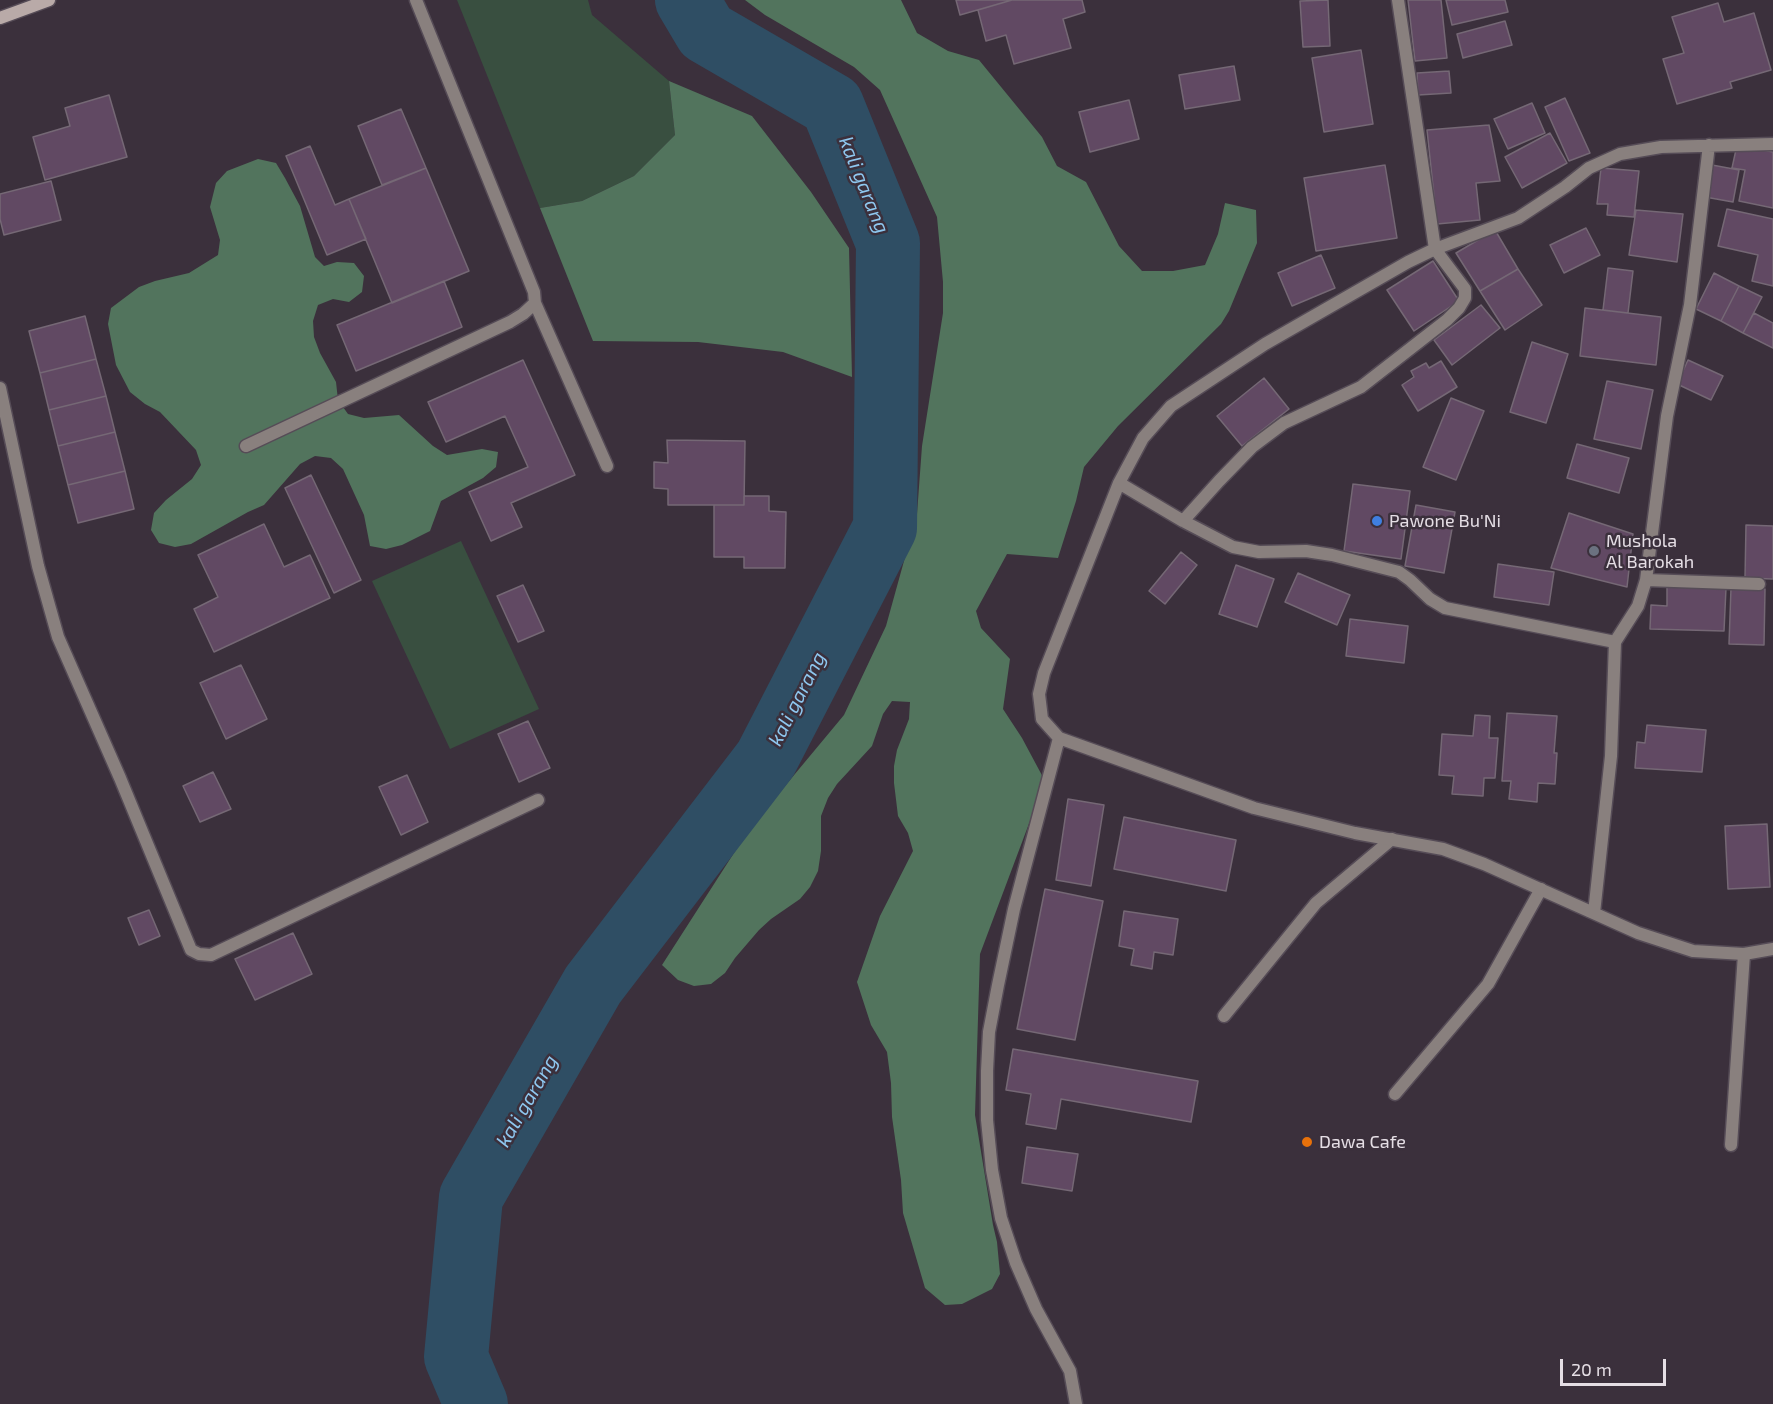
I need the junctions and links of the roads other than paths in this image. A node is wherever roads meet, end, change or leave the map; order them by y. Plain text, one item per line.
1 (49, 0) edge
2 (416, 0) edge
3 (1398, 0) edge
4 (0, 18) edge
5 (1773, 144) edge
6 (1709, 145) junction
7 (1436, 249) junction
8 (535, 303) junction
9 (0, 388) edge
10 (246, 446) dead end
11 (607, 466) dead end
12 (1119, 483) junction
13 (1183, 521) junction
14 (1646, 580) junction
15 (1759, 584) dead end
16 (1615, 642) junction
17 (1059, 738) junction
18 (538, 800) dead end
19 (1392, 839) junction
20 (1541, 889) junction
21 (1594, 913) junction
22 (1773, 949) edge
23 (1744, 954) junction
24 (1224, 1016) dead end
25 (1395, 1094) dead end
26 (1731, 1145) dead end
27 (1076, 1404) edge

1 - 4 street
2 - 8 street
3 - 7 street
5 - 6 street
6 - 7 street
6 - 14 street
7 - 12 street
7 - 13 street
8 - 10 street
8 - 11 street
9 - 18 street
12 - 13 street
12 - 17 street
13 - 16 street
14 - 15 street
14 - 16 street
16 - 21 street
17 - 19 street
17 - 27 street
19 - 20 street
19 - 24 street
20 - 21 street
20 - 25 street
21 - 23 street
22 - 23 street
23 - 26 street

